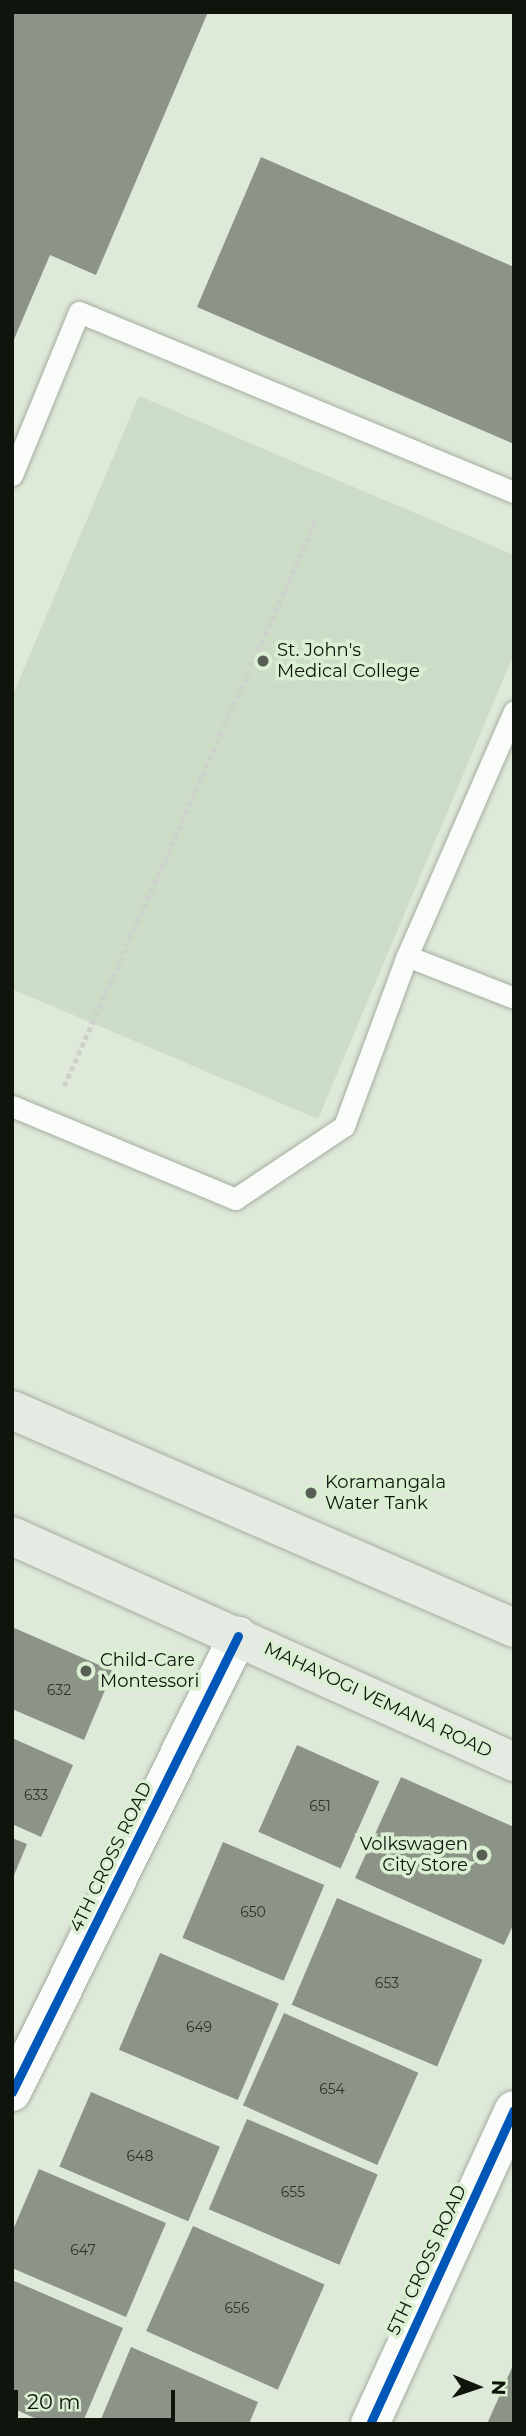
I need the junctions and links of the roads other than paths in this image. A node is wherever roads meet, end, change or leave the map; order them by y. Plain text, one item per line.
1 (12, 475) edge
2 (514, 492) edge
3 (514, 711) edge
4 (407, 957) junction
5 (514, 998) edge
6 (12, 1106) edge
7 (12, 1410) edge
8 (12, 1536) edge
9 (514, 1628) edge
10 (238, 1636) junction
11 (514, 1762) edge
12 (12, 2092) edge
13 (514, 2110) edge
14 (370, 2424) edge

1 - 2 lane
3 - 4 lane
4 - 5 lane
4 - 6 lane
7 - 9 main road
8 - 10 main road, MAHAYOGI VEMANA ROAD
10 - 11 main road, MAHAYOGI VEMANA ROAD
10 - 12 street, 4TH CROSS ROAD
13 - 14 street, 5TH CROSS ROAD

